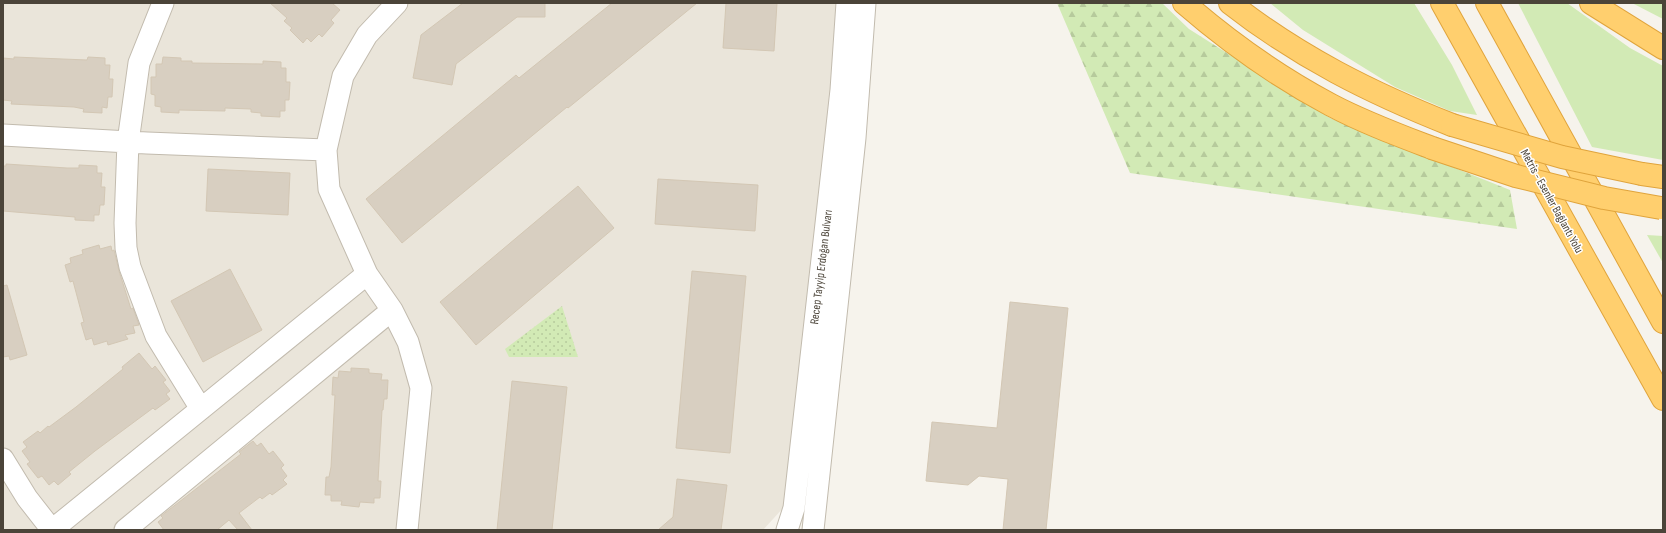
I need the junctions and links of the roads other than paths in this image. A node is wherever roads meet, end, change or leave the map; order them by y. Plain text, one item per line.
1 (163, 3) edge
2 (397, 3) edge
3 (847, 3) edge
4 (865, 3) edge
5 (1184, 3) edge
6 (1230, 3) edge
7 (1442, 3) edge
8 (1487, 3) edge
9 (1591, 3) edge
10 (1663, 48) edge
11 (3, 135) edge
12 (128, 142) junction
13 (326, 150) junction
14 (1653, 176) edge
15 (1662, 208) edge
16 (367, 274) junction
17 (392, 310) junction
18 (1663, 322) edge
19 (1663, 399) edge
20 (201, 409) junction
21 (3, 459) edge
22 (52, 530) edge
23 (125, 530) edge
24 (407, 530) edge
25 (787, 530) edge
26 (814, 530) edge

1 - 12 street
2 - 13 street
3 - 25 street, Recep Tayyip Erdoğan Bulvarı
4 - 26 street, Recep Tayyip Erdoğan Bulvarı
5 - 15 highway, bridge
6 - 14 highway, bridge
7 - 19 highway, Metris - Esenler Bağlantı Yolu
8 - 18 highway
9 - 10 highway
11 - 12 street
12 - 13 street
12 - 20 street
13 - 16 street
16 - 17 street
16 - 20 street
17 - 23 street
17 - 24 street
20 - 22 street
21 - 22 street

